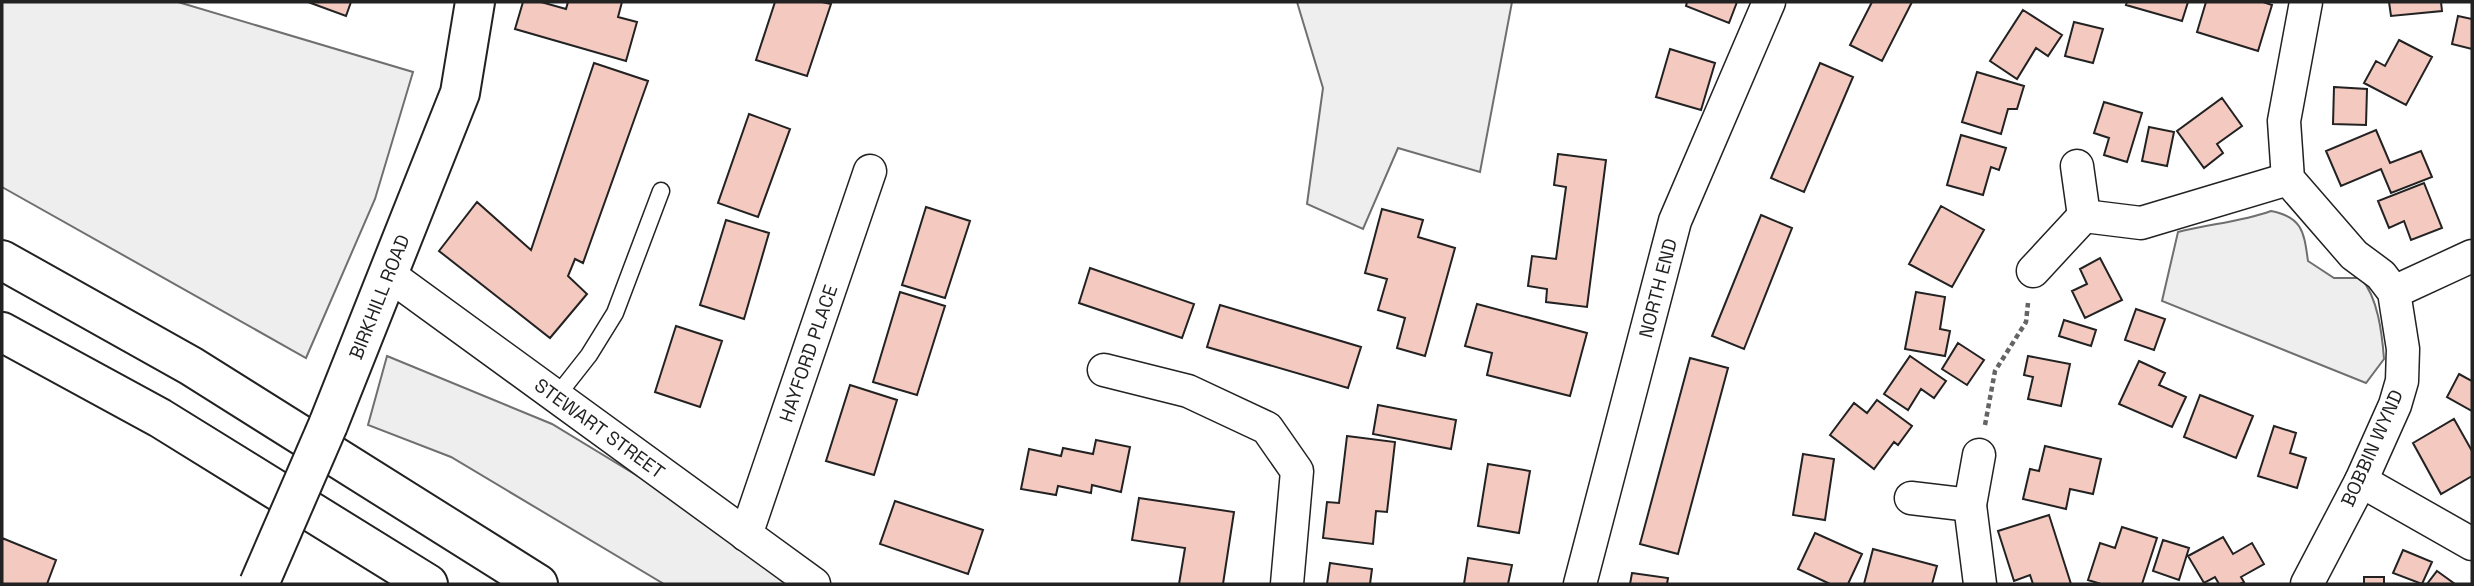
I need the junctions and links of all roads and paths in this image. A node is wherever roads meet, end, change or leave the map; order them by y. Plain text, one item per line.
1 (475, 2) edge
2 (1769, 2) edge
3 (2306, 2) edge
4 (2077, 166) dead end
5 (870, 171) dead end
6 (2288, 179) junction
7 (661, 191) dead end
8 (2084, 216) junction
9 (2472, 257) edge
10 (2, 260) edge
11 (2033, 271) joint
12 (388, 274) junction
13 (2394, 292) junction
14 (2, 332) edge
15 (1104, 370) dead end
16 (556, 397) junction
17 (1979, 455) joint
18 (2361, 481) junction
19 (1911, 498) dead end
20 (1970, 505) junction
21 (746, 535) junction
22 (2472, 544) edge
23 (259, 584) edge
24 (428, 584) edge
25 (538, 584) edge
26 (814, 584) edge
27 (1287, 584) edge
28 (1580, 584) edge
29 (1980, 584) edge
30 (2307, 584) edge

1 - 12 main road, BIRKHILL ROAD
2 - 28 street, NORTH END
3 - 6 street
4 - 8 street
5 - 21 street, HAYFORD PLACE
6 - 8 street
6 - 13 street
7 - 16 lane
8 - 11 street
9 - 13 street
10 - 25 main road
11 - 17 path
12 - 16 street, STEWART STREET
12 - 23 main road, BIRKHILL ROAD, bridge
13 - 18 street, BOBBIN WYND
14 - 24 main road
15 - 27 street
16 - 21 street, STEWART STREET
17 - 20 street
18 - 22 street
18 - 30 street, BOBBIN WYND
19 - 20 street
20 - 29 street
21 - 26 street, STEWART STREET

